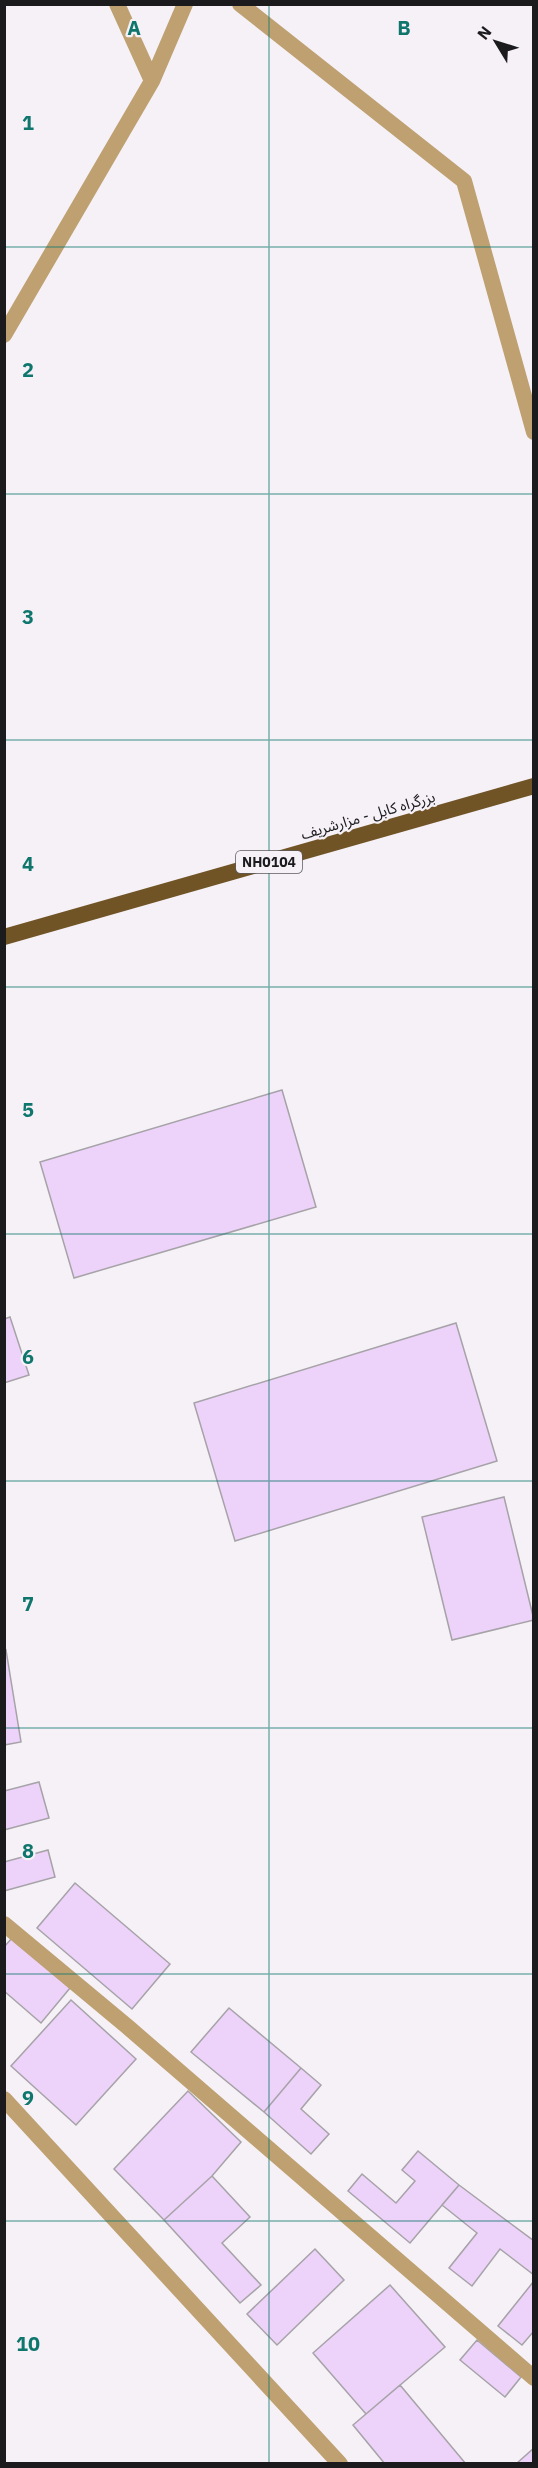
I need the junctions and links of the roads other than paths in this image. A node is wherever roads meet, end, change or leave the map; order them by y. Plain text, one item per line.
1 (117, 4) edge
2 (185, 4) edge
3 (240, 4) edge
4 (152, 81) junction
5 (4, 336) edge
6 (534, 432) edge
7 (534, 786) edge
8 (4, 937) edge
9 (4, 1924) edge
10 (4, 2098) edge
11 (534, 2378) edge
12 (340, 2463) edge

1 - 4 street
2 - 4 street
3 - 6 street
4 - 5 street
7 - 8 highway, بزرگراه کابل - مزارشریف / NH0104
9 - 11 street
10 - 12 street

